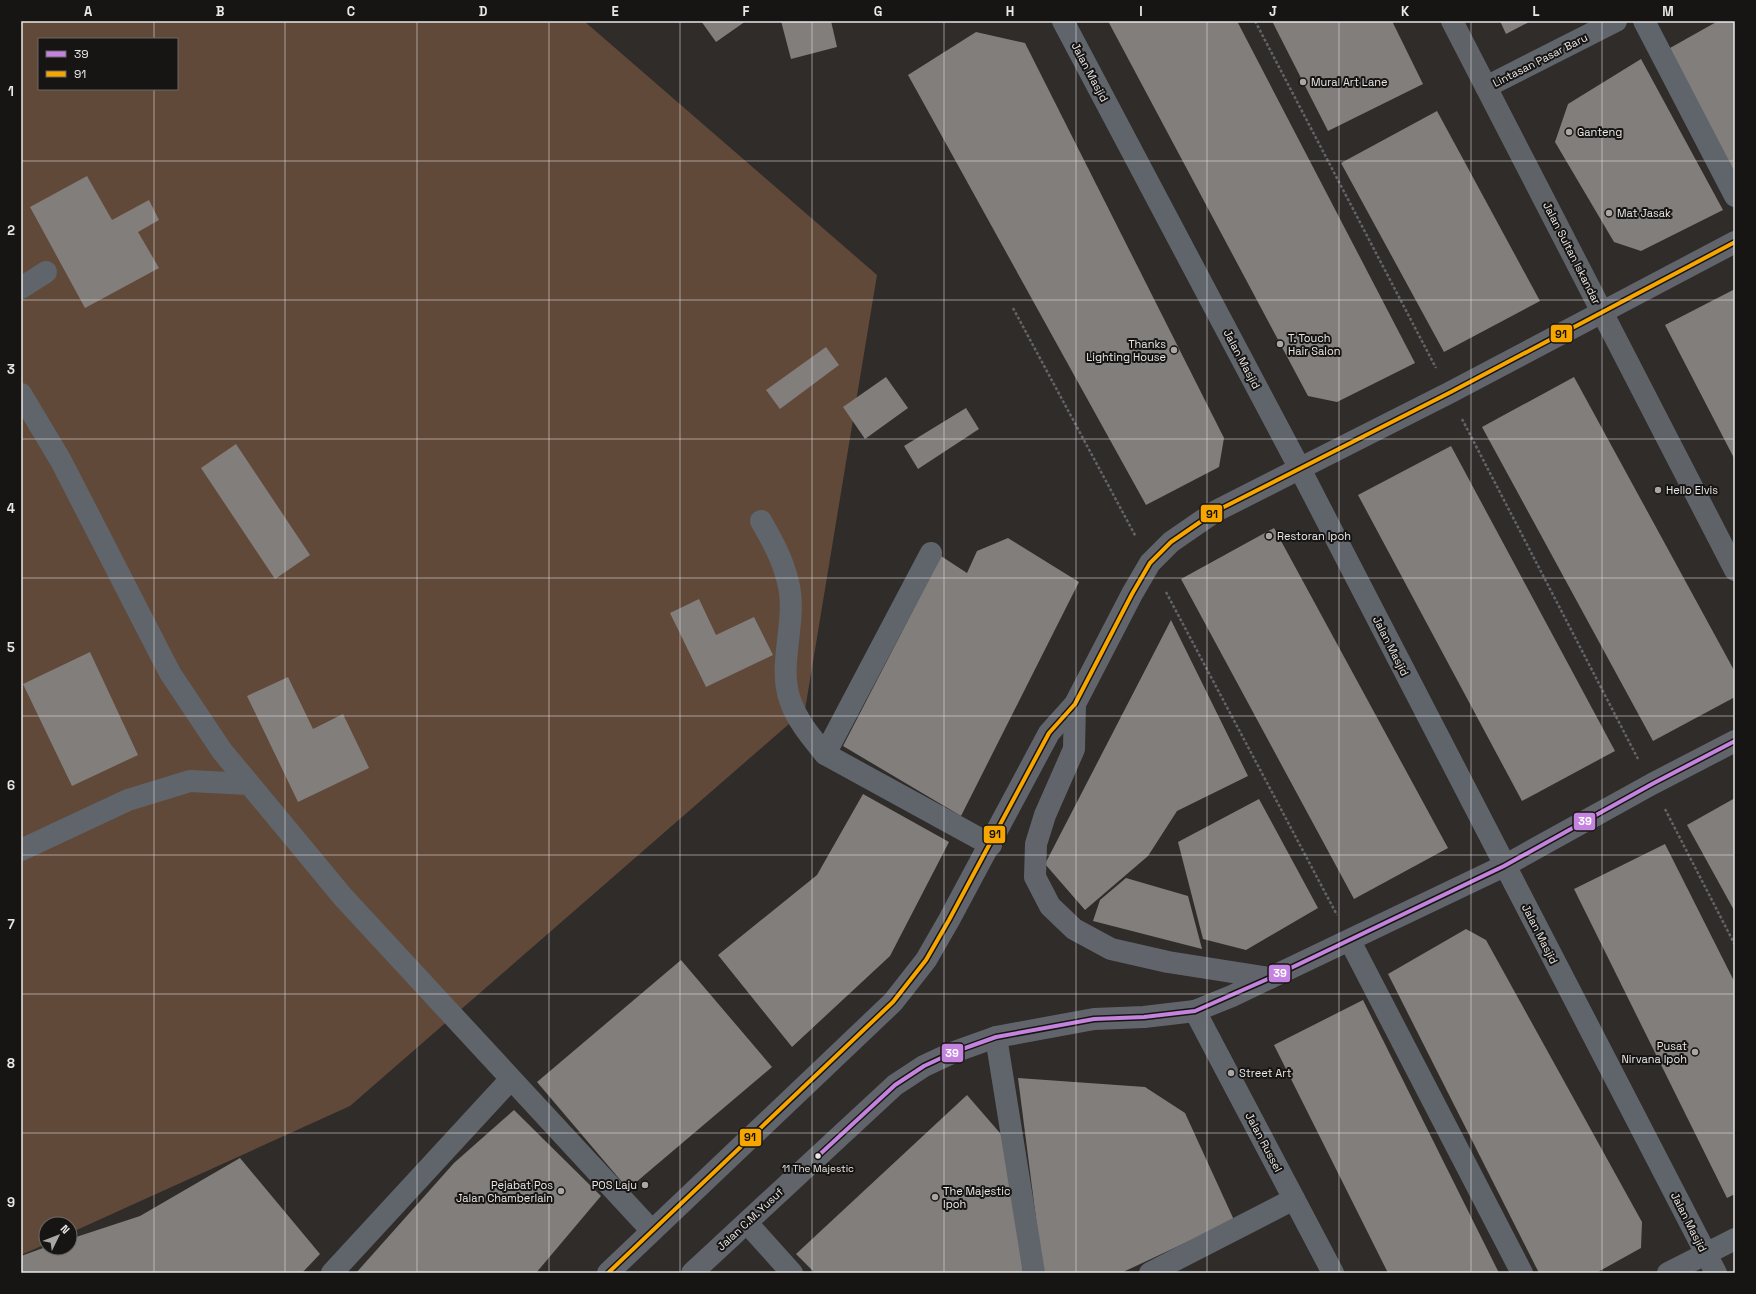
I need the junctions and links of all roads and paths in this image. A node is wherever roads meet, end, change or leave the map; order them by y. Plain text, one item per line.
1 (1063, 21) edge
2 (1255, 21) edge
3 (1452, 21) edge
4 (1616, 21) edge
5 (1644, 21) edge
6 (1486, 87) junction
7 (1735, 196) edge
8 (1735, 242) edge
9 (46, 272) dead end
10 (21, 288) edge
11 (1013, 308) dead end
12 (1602, 311) junction
13 (1449, 393) junction
14 (21, 394) edge
15 (1300, 469) junction
16 (761, 521) dead end
17 (931, 553) dead end
18 (1150, 563) junction
19 (1735, 570) edge
20 (1075, 704) junction
21 (1735, 741) edge
22 (825, 754) junction
23 (248, 784) junction
24 (1652, 784) junction
25 (991, 845) junction
26 (21, 850) edge
27 (1504, 866) junction
28 (1350, 941) junction
29 (1735, 945) edge
30 (1270, 978) junction
31 (1195, 1011) junction
32 (996, 1037) junction
33 (510, 1080) junction
34 (1294, 1199) junction
35 (747, 1223) junction
36 (652, 1231) junction
37 (1735, 1239) edge
38 (1706, 1254) junction
39 (332, 1273) edge
40 (608, 1273) edge
41 (692, 1273) edge
42 (792, 1273) edge
43 (1034, 1273) edge
44 (1150, 1273) edge
45 (1333, 1273) edge
46 (1522, 1273) edge
47 (1668, 1273) edge
48 (1716, 1273) edge

1 - 15 street, Jalan Masjid
2 - 13 path
3 - 6 highway, Jalan Sultan Iskandar
4 - 6 street, Lintasan Pasar Baru
5 - 7 street
6 - 12 highway, Jalan Sultan Iskandar
8 - 12 main road
9 - 10 street
11 - 18 path
12 - 13 main road
12 - 19 highway, Jalan Sultan Iskandar
13 - 15 main road
13 - 24 path
14 - 23 street
15 - 18 main road
15 - 27 street, Jalan Masjid
16 - 22 street
17 - 22 street
18 - 20 main road
18 - 28 path
20 - 25 main road
20 - 30 main road
21 - 24 main road, Jalan C.M. Yusuf
22 - 25 street
23 - 26 street
23 - 33 street
24 - 27 main road, Jalan C.M. Yusuf
24 - 29 path
25 - 36 main road
27 - 28 main road, Jalan C.M. Yusuf
27 - 38 street, Jalan Masjid
28 - 30 main road, Jalan C.M. Yusuf
28 - 46 street
30 - 31 main road, Jalan C.M. Yusuf
31 - 32 main road, Jalan C.M. Yusuf
31 - 34 street, Jalan Russel
32 - 35 main road, Jalan C.M. Yusuf
32 - 43 street
33 - 36 street
33 - 39 street
34 - 44 street
34 - 45 street, Jalan Russel
35 - 41 main road, Jalan C.M. Yusuf
35 - 42 street
36 - 40 main road
37 - 38 street
38 - 47 street
38 - 48 street, Jalan Masjid

